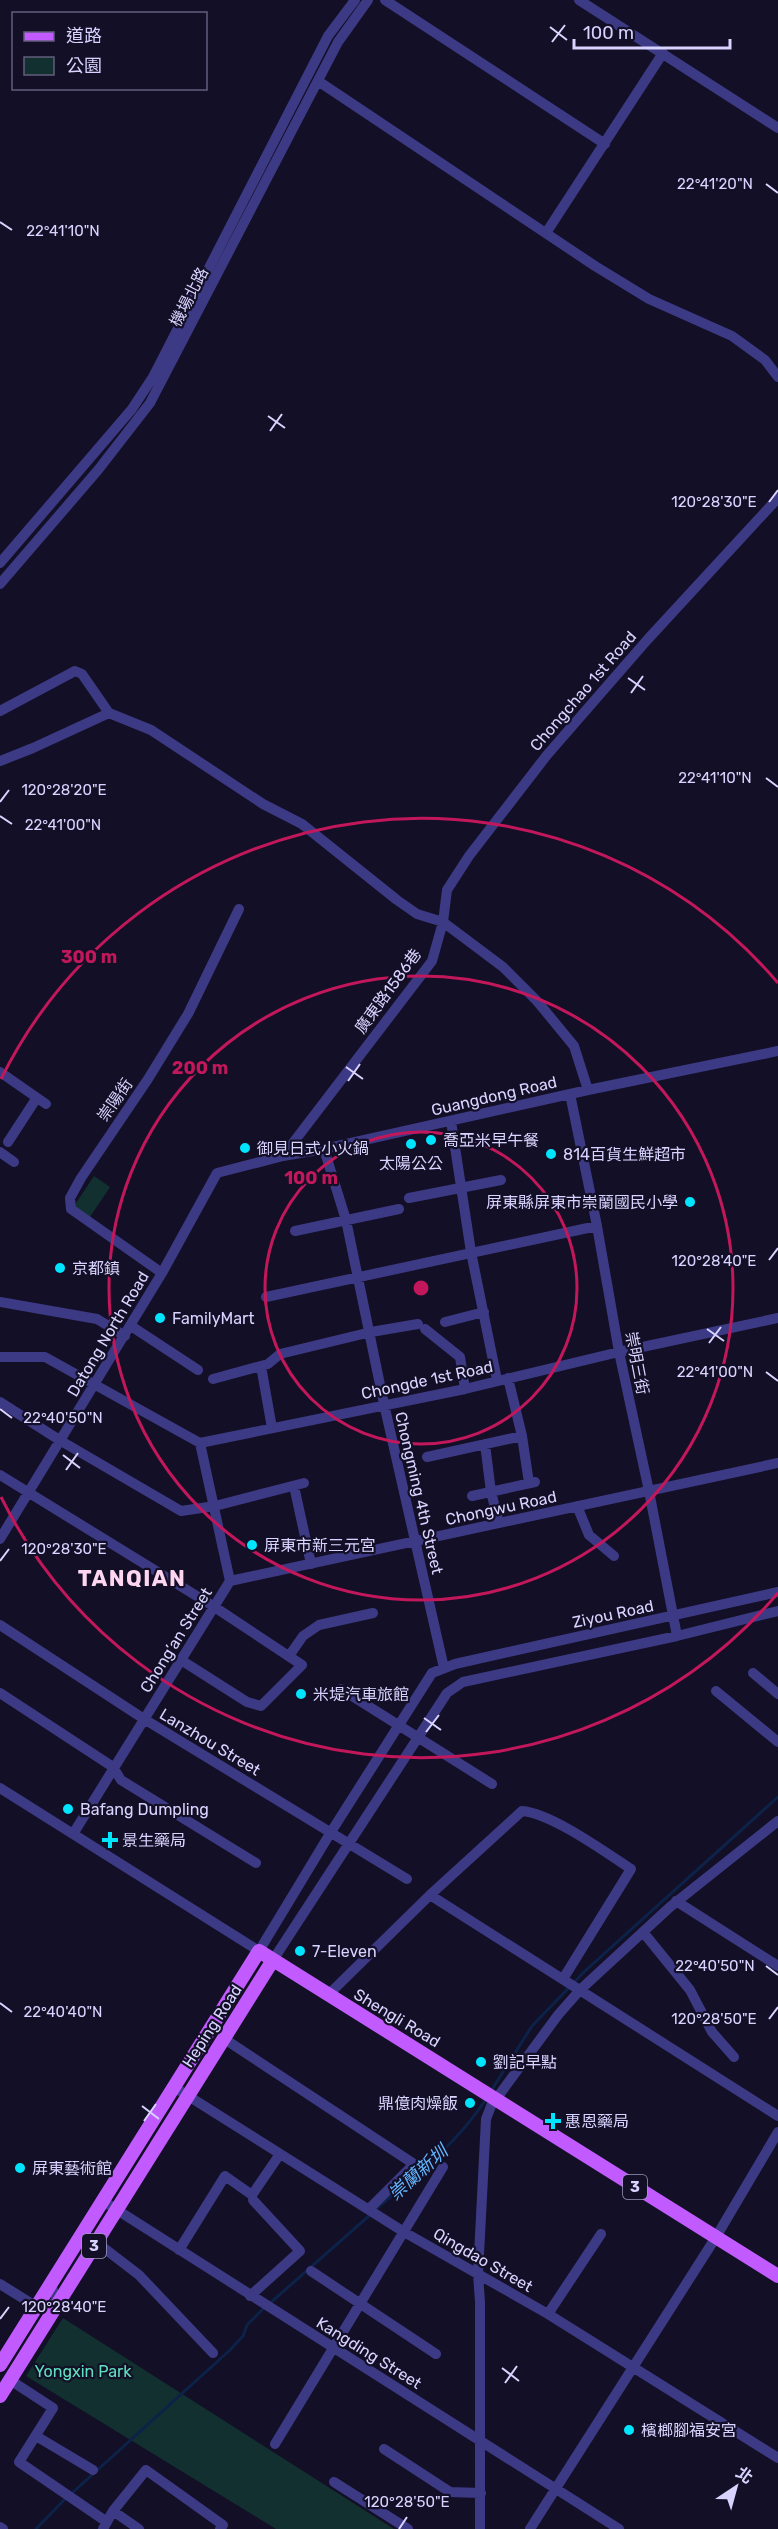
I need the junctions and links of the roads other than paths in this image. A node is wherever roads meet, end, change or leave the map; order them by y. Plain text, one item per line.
1 (355, 0) edge
2 (368, 0) edge
3 (385, 0) edge
4 (579, 0) edge
5 (663, 53) junction
6 (318, 81) junction
7 (778, 128) edge
8 (606, 144) junction
9 (546, 233) junction
10 (778, 377) edge
11 (778, 498) edge
12 (0, 563) edge
13 (0, 584) edge
14 (0, 711) edge
15 (109, 713) junction
16 (0, 761) edge
17 (239, 909) dead end
18 (443, 922) junction
19 (778, 1051) edge
20 (0, 1072) edge
21 (588, 1090) junction
22 (570, 1094) junction
23 (451, 1121) junction
24 (8, 1142) dead end
25 (324, 1149) junction
26 (0, 1152) edge
27 (283, 1156) junction
28 (14, 1162) dead end
29 (218, 1173) joint
30 (501, 1180) dead end
31 (460, 1188) junction
32 (409, 1198) dead end
33 (399, 1209) dead end
34 (346, 1220) junction
35 (597, 1226) junction
36 (295, 1231) dead end
37 (471, 1252) junction
38 (162, 1273) junction
39 (357, 1277) junction
40 (266, 1297) dead end
41 (0, 1302) edge
42 (484, 1312) junction
43 (778, 1318) edge
44 (445, 1322) dead end
45 (130, 1326) junction
46 (370, 1332) junction
47 (124, 1336) junction
48 (619, 1352) junction
49 (0, 1357) edge
50 (261, 1366) junction
51 (198, 1370) dead end
52 (213, 1378) dead end
53 (502, 1379) junction
54 (95, 1384) junction
55 (465, 1389) junction
56 (0, 1402) edge
57 (384, 1404) junction
58 (272, 1428) junction
59 (522, 1436) junction
60 (61, 1441) junction
61 (200, 1443) junction
62 (484, 1444) junction
63 (428, 1457) dead end
64 (778, 1463) edge
65 (0, 1475) edge
66 (649, 1491) junction
67 (491, 1492) junction
68 (28, 1493) junction
69 (472, 1496) dead end
70 (215, 1506) junction
71 (577, 1506) junction
72 (499, 1523) junction
73 (0, 1539) edge
74 (415, 1542) junction
75 (614, 1556) dead end
76 (311, 1564) junction
77 (230, 1581) junction
78 (778, 1592) edge
79 (213, 1606) junction
80 (778, 1611) edge
81 (373, 1613) dead end
82 (673, 1617) junction
83 (0, 1626) edge
84 (677, 1636) junction
85 (289, 1656) junction
86 (181, 1660) junction
87 (455, 1664) joint
88 (444, 1668) junction
89 (753, 1673) dead end
90 (341, 1689) dead end
91 (716, 1691) dead end
92 (0, 1694) edge
93 (778, 1694) edge
94 (144, 1719) junction
95 (397, 1725) junction
96 (417, 1737) junction
97 (778, 1742) edge
98 (113, 1767) junction
99 (492, 1784) dead end
100 (0, 1788) edge
101 (778, 1821) edge
102 (331, 1832) junction
103 (73, 1834) junction
104 (350, 1844) junction
105 (256, 1863) dead end
106 (407, 1880) dead end
107 (430, 1895) junction
108 (676, 1901) junction
109 (643, 1932) junction
110 (259, 1951) junction
111 (273, 1960) junction
112 (778, 1966) edge
113 (572, 1985) junction
114 (328, 1995) junction
115 (224, 2038) junction
116 (734, 2057) dead end
117 (174, 2087) junction
118 (187, 2095) junction
119 (492, 2096) junction
120 (778, 2116) edge
121 (778, 2132) edge
122 (280, 2154) junction
123 (443, 2167) dead end
124 (253, 2200) dead end
125 (103, 2201) junction
126 (117, 2210) junction
127 (373, 2212) junction
128 (404, 2232) junction
129 (601, 2234) dead end
130 (716, 2237) junction
131 (96, 2242) junction
132 (179, 2250) junction
133 (310, 2271) dead end
134 (478, 2274) junction
135 (778, 2276) edge
136 (0, 2284) edge
137 (51, 2285) junction
138 (250, 2296) junction
139 (58, 2303) junction
140 (361, 2304) junction
141 (37, 2307) junction
142 (548, 2314) junction
143 (334, 2349) junction
144 (213, 2352) dead end
145 (436, 2354) dead end
146 (0, 2365) edge
147 (633, 2366) junction
148 (10, 2380) junction
149 (0, 2396) edge
150 (36, 2436) junction
151 (481, 2441) junction
152 (275, 2444) dead end
153 (384, 2449) dead end
154 (778, 2458) edge
155 (93, 2470) dead end
156 (334, 2482) dead end
157 (555, 2489) junction
158 (481, 2493) junction
159 (113, 2511) junction
160 (105, 2526) edge
161 (221, 2527) edge
162 (139, 2529) edge
163 (408, 2529) edge
164 (480, 2529) edge
165 (530, 2529) edge
166 (619, 2529) edge

1 - 12 street, 機場北路
2 - 6 street, 機場北路
3 - 8 street
4 - 5 street
5 - 7 street
5 - 8 street
6 - 9 street
6 - 13 street, 機場北路
8 - 9 street
9 - 10 street
11 - 18 street, Chongchao 1st Road
14 - 15 street
15 - 16 street
15 - 18 street
17 - 38 street, 崇陽街
18 - 21 street
18 - 27 street, 廣東路1586巷
19 - 21 street, Guangdong Road
20 - 24 street
21 - 22 street, Guangdong Road
22 - 23 street, Guangdong Road
22 - 35 street, 崇明三街
23 - 25 street, Guangdong Road
23 - 31 street
25 - 27 street, Guangdong Road
25 - 34 street, Chongming 4th Street
26 - 28 street
27 - 29 street, Guangdong Road
29 - 38 street, Datong North Road
30 - 31 street
31 - 32 street
31 - 37 street
33 - 34 street
34 - 36 street
34 - 39 street, Chongming 4th Street
35 - 37 street
35 - 48 street, 崇明三街
37 - 39 street
37 - 42 street
38 - 45 street, Datong North Road
39 - 40 street
39 - 46 street, Chongming 4th Street
41 - 47 street
42 - 44 street
42 - 53 street
43 - 48 street, Chongde 1st Road
45 - 47 street, Datong North Road
45 - 51 street
46 - 50 street
46 - 55 street
46 - 57 street, Chongming 4th Street
47 - 54 street, Datong North Road
48 - 53 street, Chongde 1st Road
48 - 66 street, 崇明三街
49 - 54 street
50 - 52 street
50 - 58 street
53 - 55 street, Chongde 1st Road
53 - 59 street
54 - 60 street, Datong North Road
54 - 61 street
55 - 57 street, Chongde 1st Road
56 - 60 street
57 - 58 street, Chongde 1st Road
57 - 74 street, Chongming 4th Street
58 - 61 street, Chongde 1st Road
59 - 62 street
59 - 67 street
60 - 68 street, Datong North Road
60 - 70 street
61 - 70 street, Chong’an Street
62 - 63 street
62 - 67 street
64 - 66 street, Chongwu Road
65 - 68 street
66 - 71 street, Chongwu Road
66 - 82 street, 崇明三街
67 - 69 street
67 - 72 street
68 - 73 street, Datong North Road
68 - 79 street
70 - 76 street
70 - 77 street, Chong’an Street
71 - 72 street, Chongwu Road
71 - 75 street
72 - 74 street, Chongwu Road
74 - 76 street, Chongwu Road
74 - 88 street, Chongming 4th Street
76 - 77 street, Chongwu Road
77 - 79 street, Chong’an Street
78 - 82 street, Ziyou Road
79 - 85 street
79 - 86 street, Chong’an Street
80 - 84 street
81 - 85 street
82 - 84 street, 崇明三街
82 - 87 street, Ziyou Road
83 - 94 street, Lanzhou Street
84 - 96 street, Heping Road
85 - 86 street
86 - 94 street, Chong’an Street
87 - 88 street, Heping Road
88 - 95 street, Heping Road
89 - 93 street
90 - 95 street
91 - 97 street
92 - 98 street
94 - 98 street, Chong’an Street
94 - 102 street, Lanzhou Street
95 - 96 street
95 - 102 street, Heping Road
96 - 99 street
96 - 104 street, Heping Road
98 - 103 street, Chong’an Street
98 - 105 street
100 - 103 street, Shengli Road
101 - 108 street
102 - 104 street, Lanzhou Street
102 - 110 street, Heping Road
103 - 110 street, Shengli Road
104 - 106 street, Lanzhou Street
104 - 111 street, Heping Road
107 - 113 street
107 - 113 street
107 - 114 street
108 - 109 street
108 - 112 street
109 - 113 street
109 - 116 street
110 - 111 main road, Shengli Road / 3
110 - 117 main road, Heping Road / 3
111 - 114 main road, Shengli Road / 3
111 - 115 main road, Heping Road / 3
113 - 119 street
113 - 120 street
114 - 119 main road, Shengli Road / 3
115 - 118 main road, Heping Road / 3
115 - 127 street
117 - 118 street, Qingdao Street
117 - 125 main road, Heping Road / 3
118 - 122 street, Qingdao Street
118 - 126 main road, Heping Road / 3
119 - 130 main road, Shengli Road / 3
119 - 134 street
121 - 130 street
122 - 127 street, Qingdao Street
122 - 132 street
123 - 128 street
124 - 138 street
125 - 126 street, Kangding Street
125 - 137 main road, Heping Road / 3
126 - 131 main road, Heping Road / 3
126 - 132 street, Kangding Street
127 - 128 street, Qingdao Street
128 - 134 street, Qingdao Street
128 - 140 street
129 - 142 street
130 - 135 main road, Shengli Road / 3
130 - 147 street
131 - 139 main road, Heping Road / 3
131 - 144 street
132 - 138 street, Kangding Street
133 - 140 street
134 - 142 street, Qingdao Street
134 - 151 street
136 - 141 street
137 - 139 street
137 - 141 main road, Heping Road / 3
138 - 143 street, Kangding Street
139 - 141 street
139 - 148 main road, Heping Road / 3
140 - 143 street
140 - 145 street
141 - 146 main road, Heping Road / 3
142 - 147 street, Qingdao Street
143 - 151 street, Kangding Street
143 - 152 street
147 - 154 street, Qingdao Street
147 - 157 street
148 - 149 main road, Heping Road / 3
148 - 150 street
150 - 155 street
150 - 160 street
151 - 157 street, Kangding Street
151 - 158 street
153 - 158 street
156 - 163 street
157 - 165 street
157 - 166 street, Kangding Street
158 - 164 street
159 - 160 street
159 - 161 street
159 - 162 street

